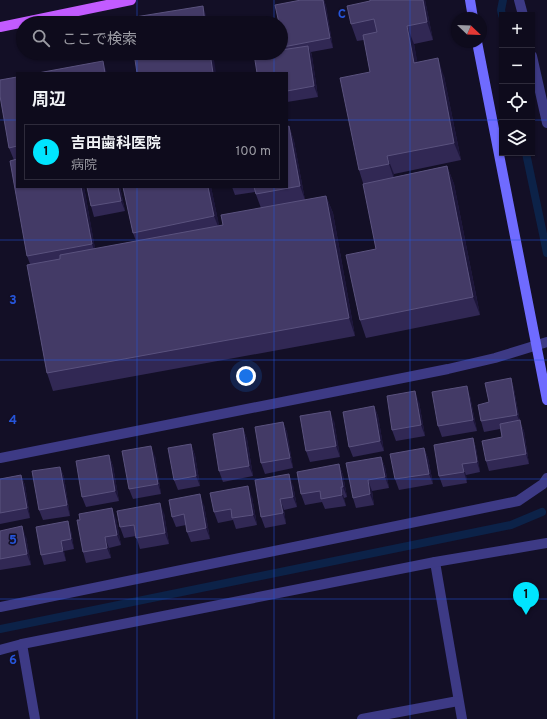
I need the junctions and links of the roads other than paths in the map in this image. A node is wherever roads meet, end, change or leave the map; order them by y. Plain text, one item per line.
1 (131, 0) edge
2 (470, 0) edge
3 (520, 0) edge
4 (472, 12) edge
5 (522, 12) edge
6 (53, 16) edge
7 (16, 24) edge
8 (0, 27) edge
9 (478, 48) edge
10 (535, 69) edge
11 (547, 123) edge
12 (547, 342) edge
13 (536, 345) junction
14 (547, 400) edge
15 (0, 458) edge
16 (547, 478) edge
17 (547, 543) edge
18 (435, 562) junction
19 (0, 607) edge
20 (22, 644) junction
21 (0, 650) edge
22 (458, 701) junction
23 (35, 719) edge
24 (362, 719) edge
25 (462, 719) edge

1 - 6 main road
2 - 4 street
3 - 5 street
7 - 8 main road
9 - 13 street
10 - 11 street
12 - 13 street
13 - 14 street
13 - 15 street
16 - 19 street
17 - 18 street
18 - 20 street
18 - 22 street
20 - 21 street
20 - 23 street
22 - 24 street
22 - 25 street

